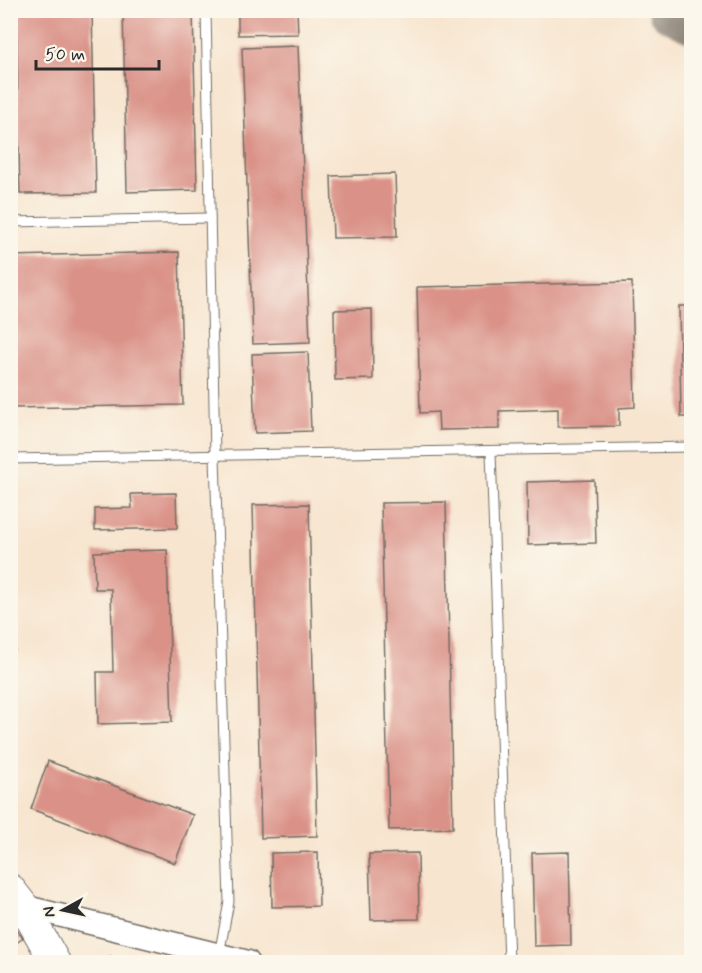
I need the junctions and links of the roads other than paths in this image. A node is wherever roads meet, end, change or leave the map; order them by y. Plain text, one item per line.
1 (206, 10) edge
2 (210, 218) junction
3 (10, 222) edge
4 (692, 447) edge
5 (491, 452) junction
6 (215, 456) junction
7 (10, 459) edge
8 (15, 900) edge
9 (219, 955) junction
10 (55, 963) edge
11 (248, 963) edge
12 (509, 963) edge

1 - 2 lane
2 - 3 lane
2 - 6 lane
4 - 5 lane
5 - 6 lane
5 - 12 lane
6 - 7 lane
6 - 9 lane
8 - 9 street
8 - 10 highway
9 - 11 street

